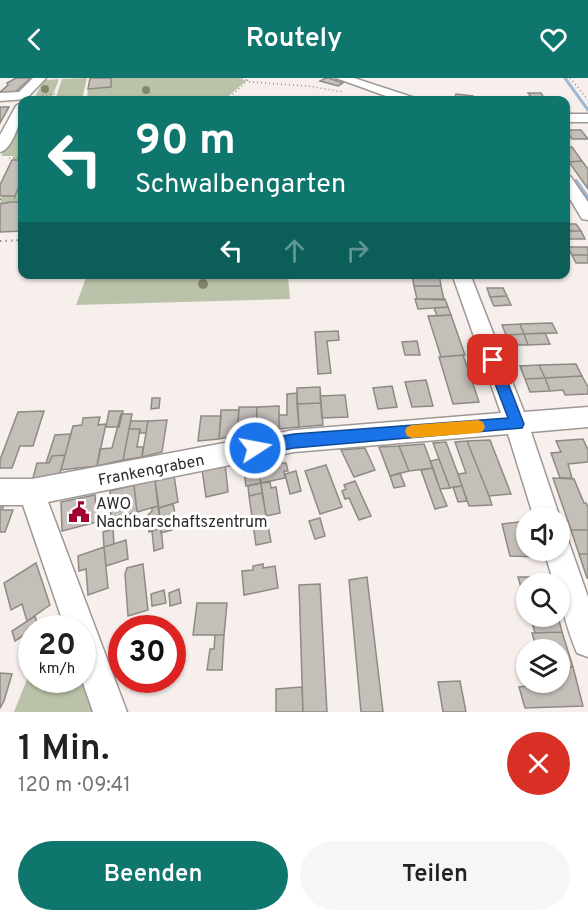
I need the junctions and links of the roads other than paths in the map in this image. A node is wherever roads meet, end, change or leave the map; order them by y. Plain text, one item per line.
1 (40, 78) edge
2 (342, 78) edge
3 (26, 96) edge
4 (393, 96) edge
5 (0, 97) edge
6 (18, 100) edge
7 (18, 110) edge
8 (570, 118) edge
9 (588, 118) edge
10 (0, 148) edge
11 (570, 186) edge
12 (588, 215) edge
13 (463, 279) edge
14 (588, 417) edge
15 (517, 424) junction
16 (0, 492) edge
17 (32, 492) junction
18 (543, 507) edge
19 (562, 561) edge
20 (75, 615) edge
21 (588, 642) edge
22 (96, 673) edge
23 (110, 712) edge

1 - 3 street
2 - 4 street
5 - 6 street
7 - 10 street
8 - 9 street
11 - 12 street
13 - 15 street
14 - 15 street, Frankengraben
15 - 17 street, Frankengraben
15 - 18 street
16 - 17 street, Frankengraben
17 - 20 street
19 - 21 street
22 - 23 street

